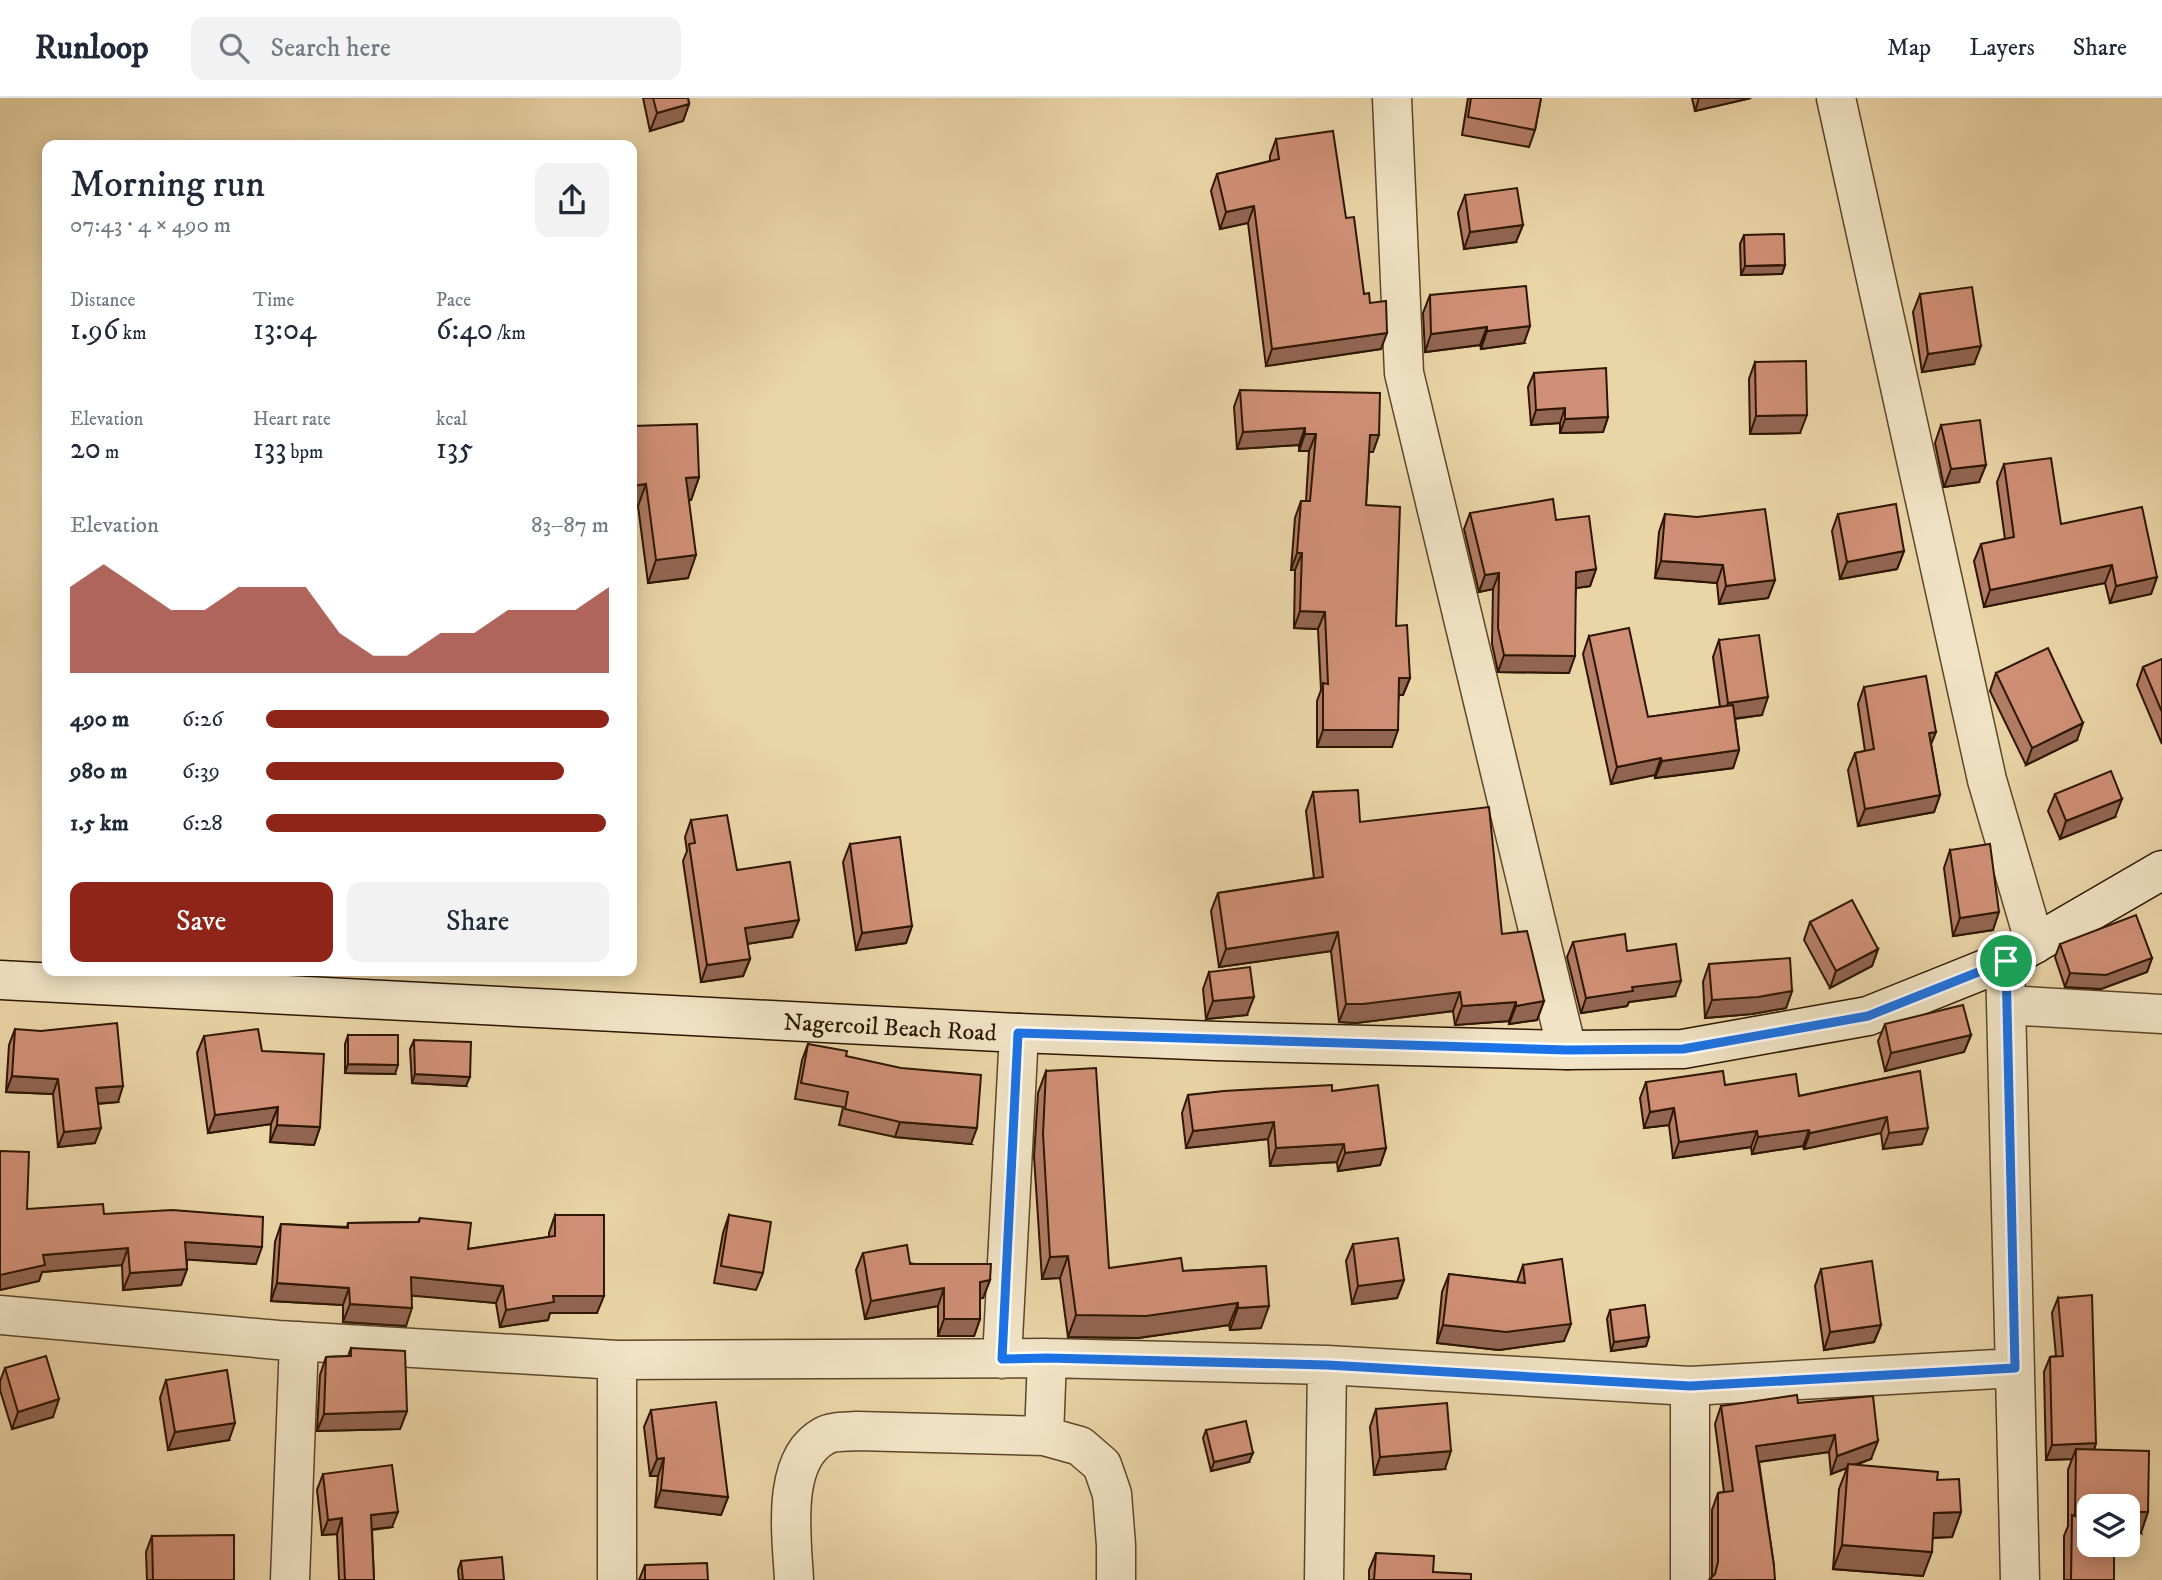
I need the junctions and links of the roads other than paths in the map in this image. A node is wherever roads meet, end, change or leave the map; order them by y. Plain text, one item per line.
1 (1392, 98) edge
2 (1836, 98) edge
3 (2162, 870) edge
4 (2020, 953) junction
5 (0, 980) edge
6 (2006, 1005) junction
7 (2162, 1014) edge
8 (1018, 1033) junction
9 (1567, 1050) junction
10 (0, 1315) edge
11 (299, 1341) junction
12 (1047, 1358) junction
13 (1002, 1359) junction
14 (617, 1360) junction
15 (1327, 1365) junction
16 (2015, 1368) junction
17 (1690, 1386) junction
18 (1044, 1436) junction
19 (290, 1580) edge
20 (617, 1580) edge
21 (794, 1580) edge
22 (1116, 1580) edge
23 (1324, 1580) edge
24 (1690, 1580) edge
25 (2020, 1580) edge

1 - 9 street
2 - 4 street
3 - 4 street, Nagercoil Beach Road
4 - 6 street
4 - 9 street, Nagercoil Beach Road
5 - 8 street, Nagercoil Beach Road
6 - 7 street
6 - 16 street
8 - 9 street, Nagercoil Beach Road
8 - 13 street
10 - 11 street
11 - 14 street
11 - 19 street
12 - 13 street
12 - 15 street
12 - 18 street
13 - 14 street
14 - 20 street
15 - 17 street
15 - 23 street
16 - 17 street
16 - 25 street
17 - 24 street
18 - 21 street
18 - 22 street

